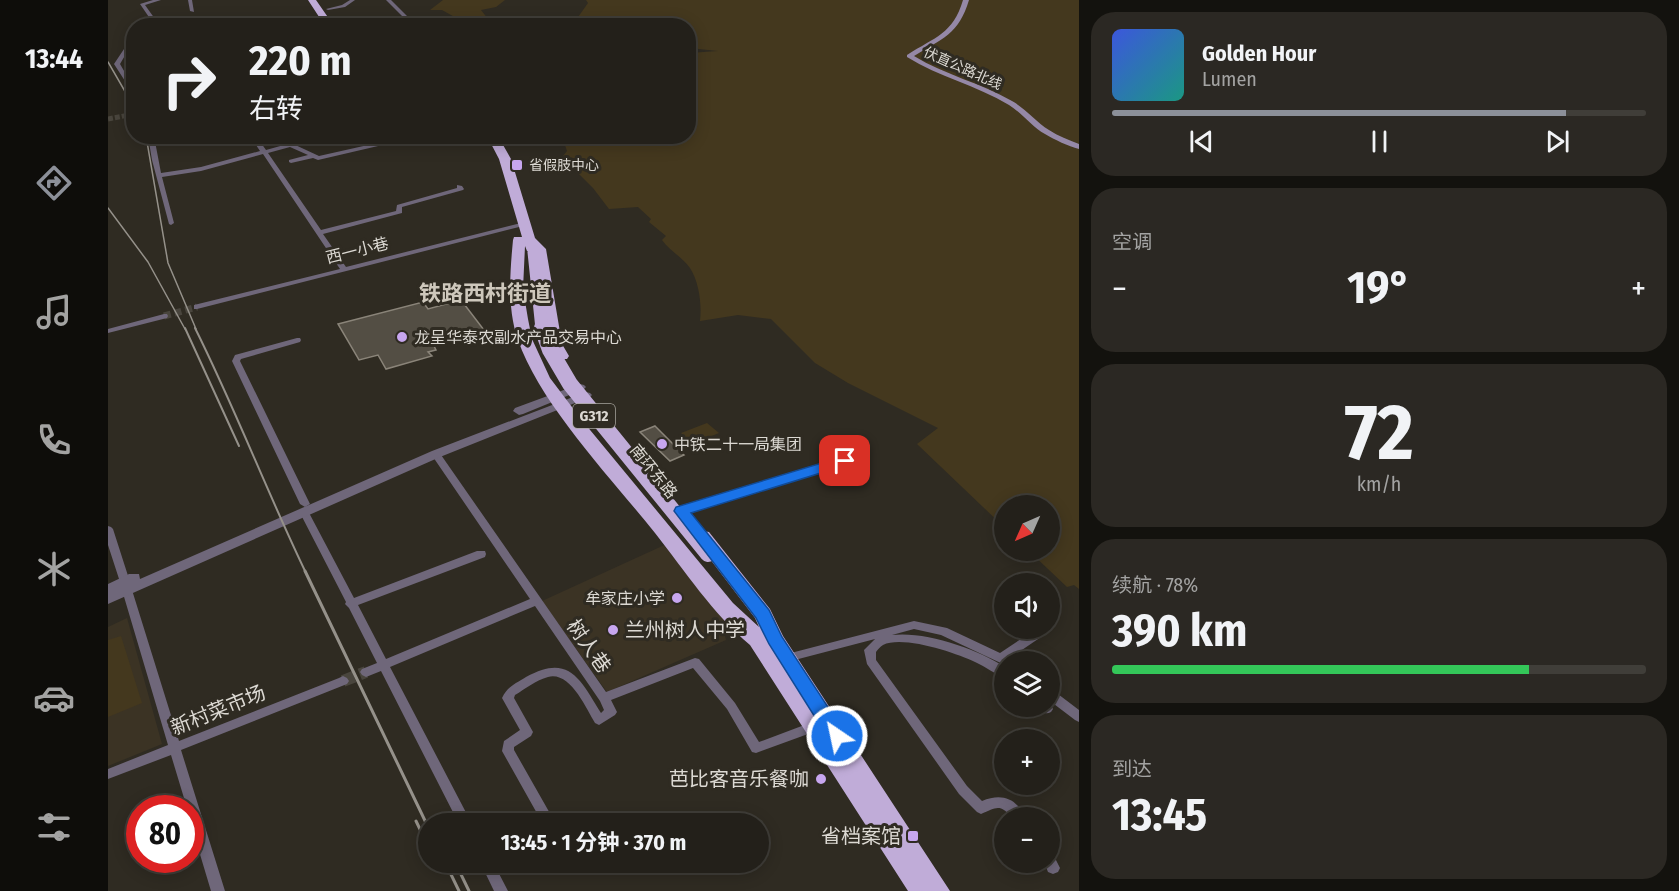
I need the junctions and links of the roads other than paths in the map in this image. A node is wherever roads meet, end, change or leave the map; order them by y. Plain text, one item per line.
1 (159, 0) edge
2 (190, 0) edge
3 (312, 0) edge
4 (321, 0) edge
5 (353, 0) edge
6 (388, 0) edge
7 (966, 0) edge
8 (150, 1) edge
9 (328, 9) junction
10 (192, 11) dead end
11 (152, 18) edge
12 (324, 18) edge
13 (334, 18) edge
14 (407, 18) edge
15 (126, 49) edge
16 (126, 79) edge
17 (153, 144) edge
18 (259, 144) edge
19 (382, 144) edge
20 (486, 144) edge
21 (497, 144) edge
22 (1079, 147) edge
23 (264, 151) junction
24 (313, 156) junction
25 (291, 161) dead end
26 (160, 175) junction
27 (459, 186) dead end
28 (171, 223) dead end
29 (320, 232) junction
30 (524, 239) junction
31 (344, 269) junction
32 (197, 307) tunnel mouth
33 (164, 316) tunnel mouth
34 (108, 331) edge
35 (297, 340) dead end
36 (583, 391) junction
37 (557, 400) junction
38 (436, 454) junction
39 (864, 455) dead end
40 (305, 507) junction
41 (681, 511) junction
42 (108, 529) edge
43 (481, 554) dead end
44 (126, 586) junction
45 (108, 590) edge
46 (108, 599) edge
47 (535, 601) junction
48 (350, 604) junction
49 (880, 637) junction
50 (766, 639) junction
51 (1030, 639) edge
52 (1016, 651) edge
53 (994, 654) edge
54 (787, 658) junction
55 (385, 664) junction
56 (994, 667) edge
57 (366, 672) tunnel mouth
58 (343, 681) tunnel mouth
59 (604, 698) junction
60 (1060, 702) edge
61 (1079, 717) edge
62 (815, 726) junction
63 (174, 748) junction
64 (108, 774) edge
65 (1012, 807) edge
66 (460, 813) edge
67 (544, 813) edge
68 (492, 873) edge
69 (218, 891) edge
70 (501, 891) edge
71 (922, 891) edge
72 (938, 891) edge

1 - 8 street
2 - 10 street
3 - 12 highway
4 - 9 highway
5 - 9 street
6 - 14 street
7 - 22 main road, 伏直公路北线
8 - 11 street
9 - 13 highway
15 - 16 street
17 - 26 street
18 - 23 street
19 - 24 street
20 - 30 highway, 南环东路 / G312
21 - 30 highway, 南环东路 / G312
23 - 24 street
23 - 26 street
23 - 29 street
24 - 25 street
26 - 28 street
27 - 29 street
29 - 31 street
30 - 31 street, 西一小巷
30 - 36 highway, 南环东路
30 - 37 highway
30 - 50 highway, 南环东路 / G312, bridge
31 - 32 street, 西一小巷
33 - 34 street
35 - 40 street
36 - 37 street
36 - 41 highway, 南环东路
37 - 38 street
37 - 40 street
37 - 50 highway
38 - 40 street
38 - 47 street, 树人巷
39 - 41 street
40 - 44 street
40 - 48 street
41 - 50 highway, 南环东路 / G312
42 - 44 street
43 - 48 street
44 - 45 street
44 - 46 street
44 - 63 street
47 - 55 street
47 - 59 street, 树人巷
48 - 55 street
49 - 53 street
49 - 54 street
49 - 56 street
49 - 65 street
50 - 54 highway, 南环东路 / G312
50 - 62 highway, 南环东路 / G312
51 - 52 street
54 - 72 highway, 南环东路 / G312
55 - 57 street
55 - 66 street
58 - 63 street, 新村菜市场
59 - 62 street, 树人巷
59 - 67 street
60 - 61 street
62 - 71 highway, 南环东路 / G312
63 - 64 street, 新村菜市场
63 - 69 street
68 - 70 street

